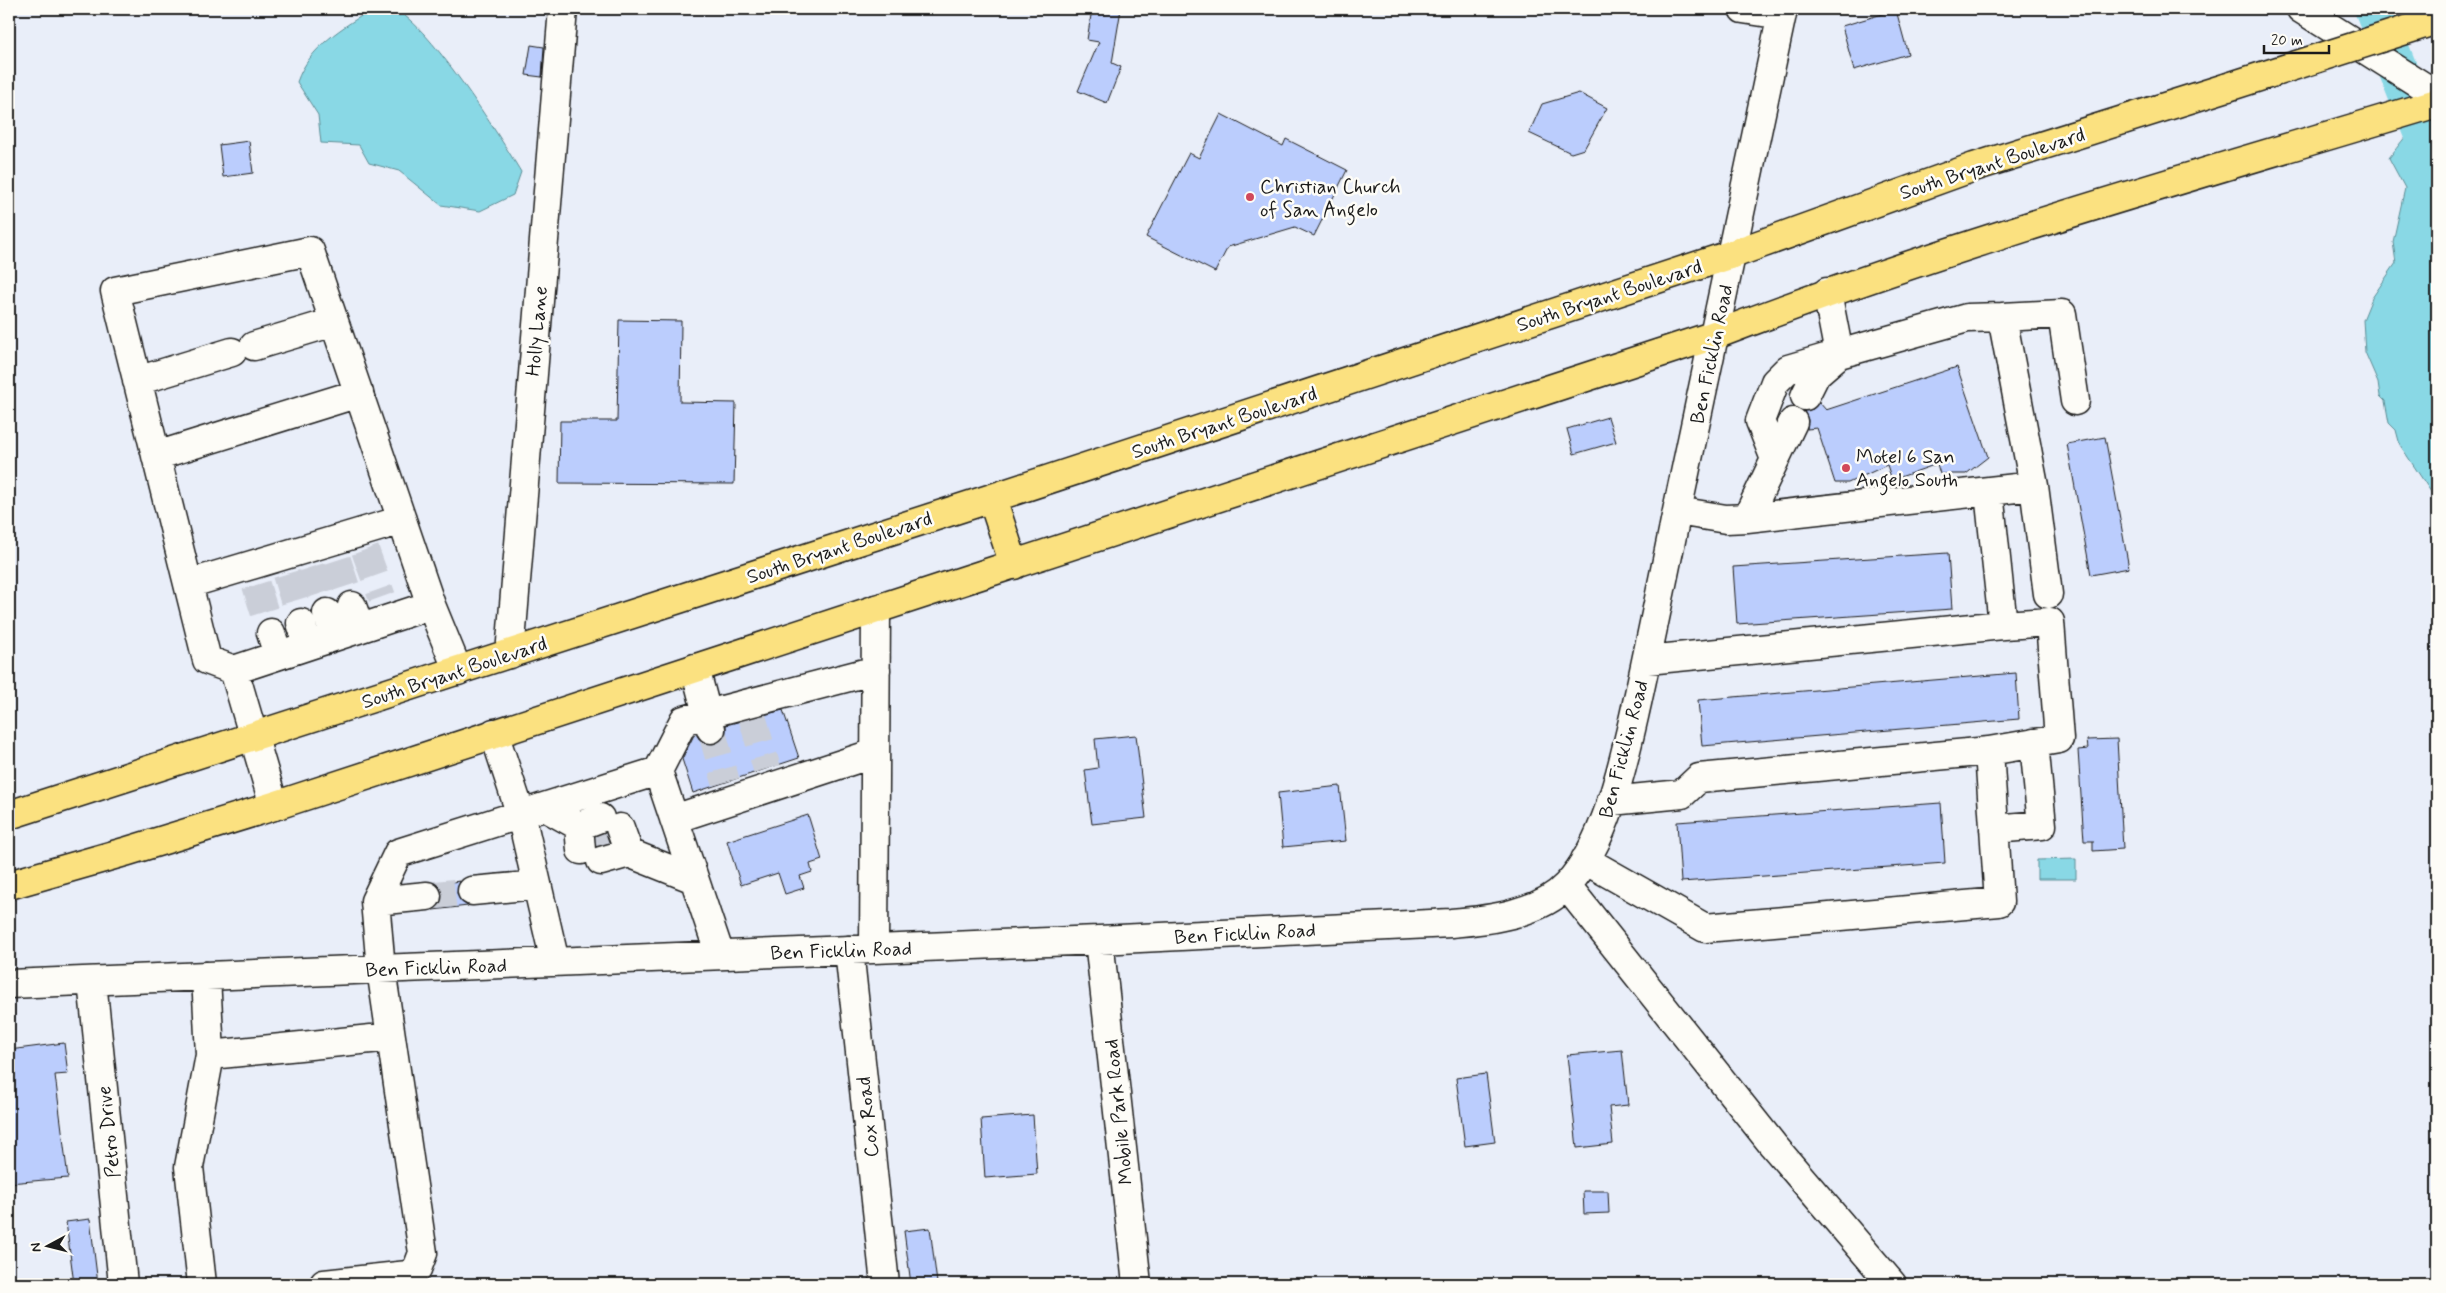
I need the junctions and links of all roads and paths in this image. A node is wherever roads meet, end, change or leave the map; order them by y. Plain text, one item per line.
1 (564, 9) edge
2 (1743, 9) edge
3 (1782, 12) edge
4 (2307, 13) edge
5 (2437, 20) edge
6 (2437, 94) edge
7 (2437, 103) edge
8 (1733, 254) junction
9 (1827, 292) junction
10 (2002, 317) junction
11 (334, 322) junction
12 (1715, 335) junction
13 (1839, 354) junction
14 (137, 381) junction
15 (359, 393) junction
16 (1805, 396) dead end
17 (2075, 400) dead end
18 (1793, 422) dead end
19 (156, 456) junction
20 (1775, 459) junction
21 (2034, 486) junction
22 (1989, 492) junction
23 (992, 498) junction
24 (1677, 511) junction
25 (1747, 518) junction
26 (402, 520) junction
27 (1014, 565) junction
28 (188, 584) junction
29 (2048, 594) dead end
30 (431, 605) junction
31 (876, 609) junction
32 (2003, 625) junction
33 (510, 654) junction
34 (1647, 660) junction
35 (695, 668) junction
36 (234, 670) junction
37 (876, 670) junction
38 (458, 671) junction
39 (708, 722) junction
40 (494, 733) junction
41 (253, 737) junction
42 (2034, 743) junction
43 (1989, 751) junction
44 (875, 753) junction
45 (658, 771) junction
46 (1611, 801) junction
47 (274, 806) junction
48 (533, 811) junction
49 (9, 815) edge
50 (674, 819) junction
51 (1994, 829) junction
52 (1585, 860) junction
53 (694, 878) junction
54 (9, 885) edge
55 (537, 885) junction
56 (1567, 886) junction
57 (472, 891) tunnel mouth
58 (427, 896) tunnel mouth
59 (375, 902) junction
60 (1099, 940) junction
61 (861, 949) junction
62 (720, 955) junction
63 (555, 962) junction
64 (381, 969) junction
65 (206, 976) junction
66 (92, 980) junction
67 (9, 984) edge
68 (391, 1037) junction
69 (210, 1055) junction
70 (123, 1284) edge
71 (202, 1284) edge
72 (324, 1284) edge
73 (885, 1284) edge
74 (1138, 1284) edge
75 (1892, 1284) edge

1 - 33 street, Holly Lane
2 - 3 street
3 - 8 street, Ben Ficklin Road
4 - 6 street
5 - 8 main road, South Bryant Boulevard, bridge
7 - 9 main road
8 - 12 street, Ben Ficklin Road
8 - 23 main road, South Bryant Boulevard
9 - 12 main road
9 - 13 street
10 - 13 street
10 - 17 street
10 - 21 street
11 - 14 street
11 - 14 street
11 - 15 street
12 - 24 street, Ben Ficklin Road
12 - 27 main road
13 - 16 street
13 - 20 street
14 - 19 street
15 - 19 street
15 - 26 street
18 - 20 street
19 - 28 street
20 - 25 street
21 - 22 street
21 - 29 street
22 - 25 street
22 - 32 street
23 - 27 main road
23 - 33 main road, South Bryant Boulevard
24 - 25 street
24 - 34 street, Ben Ficklin Road
26 - 28 street
26 - 30 street
27 - 31 main road
28 - 36 street
30 - 36 street
30 - 38 street
31 - 35 main road
31 - 37 street, Cox Road
32 - 34 street
32 - 42 street
33 - 38 main road, South Bryant Boulevard
34 - 46 street, Ben Ficklin Road
35 - 39 street
35 - 40 main road
36 - 41 street
37 - 39 street
37 - 44 street, Cox Road
38 - 41 main road, South Bryant Boulevard
39 - 45 street
40 - 47 main road
40 - 48 street
41 - 47 street
41 - 49 main road, South Bryant Boulevard
42 - 43 street
42 - 51 street
43 - 46 street
43 - 51 street
44 - 50 street
44 - 61 street, Cox Road
45 - 48 street
45 - 50 street
46 - 52 street, Ben Ficklin Road
47 - 54 main road
48 - 53 street
48 - 55 street
48 - 59 street
50 - 53 street
51 - 52 street
52 - 56 street, Ben Ficklin Road
53 - 62 street
55 - 57 street
55 - 63 street
56 - 60 street, Ben Ficklin Road
56 - 75 street
58 - 59 street
59 - 64 street
60 - 61 street, Ben Ficklin Road
60 - 74 street, Mobile Park Road
61 - 62 street, Ben Ficklin Road
61 - 73 street, Cox Road
62 - 63 street, Ben Ficklin Road
63 - 64 street, Ben Ficklin Road
64 - 65 street, Ben Ficklin Road
64 - 68 street
65 - 66 street, Ben Ficklin Road
65 - 69 street
66 - 67 street, Ben Ficklin Road
66 - 70 street, Petro Drive
68 - 69 street
68 - 72 street
69 - 71 street

